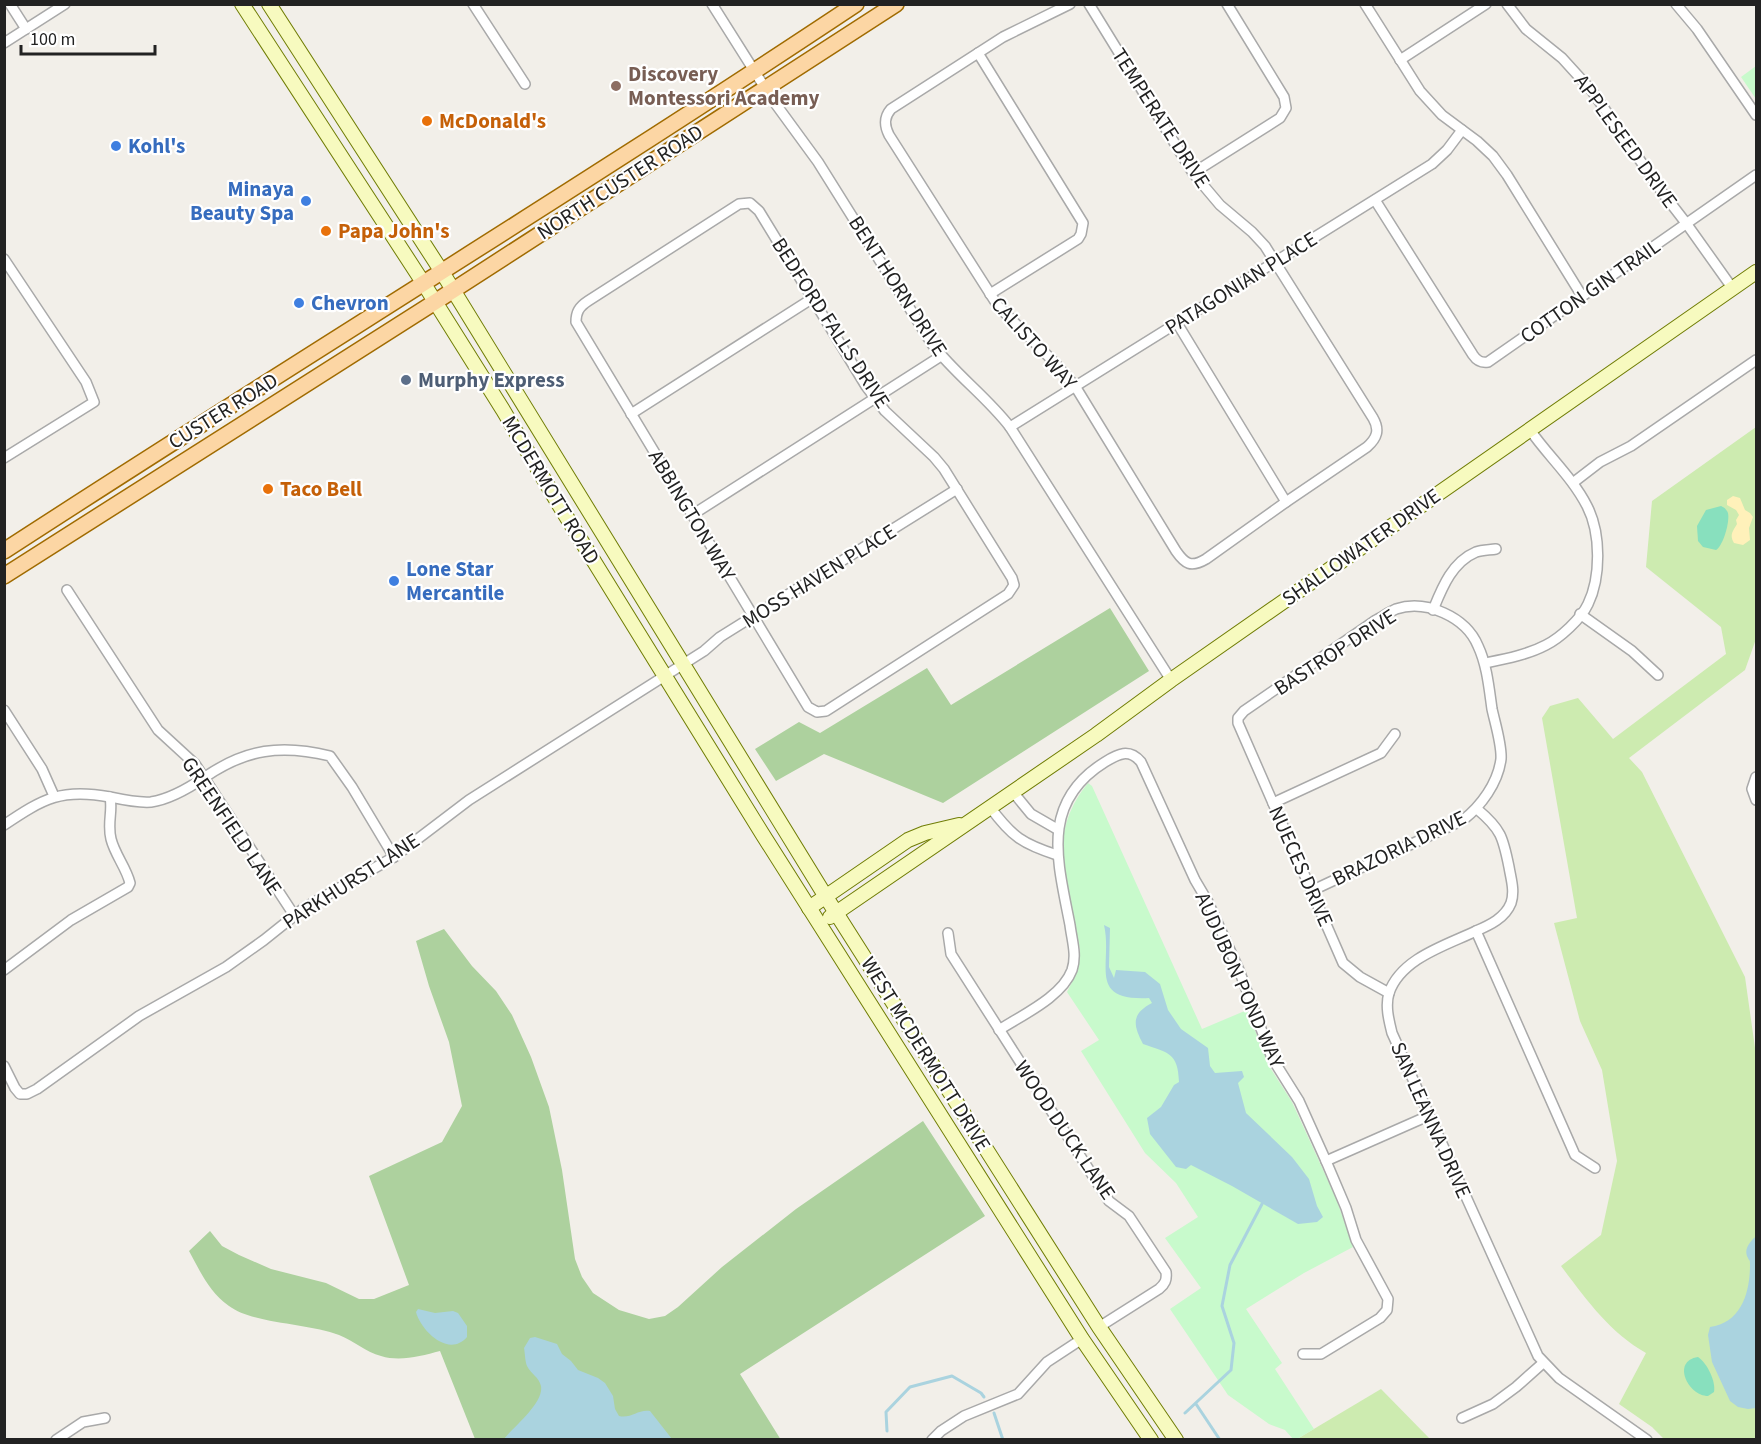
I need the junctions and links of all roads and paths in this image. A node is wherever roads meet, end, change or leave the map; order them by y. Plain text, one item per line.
1 (10, 4) edge
2 (65, 4) edge
3 (242, 4) edge
4 (269, 4) edge
5 (472, 4) edge
6 (712, 4) edge
7 (856, 4) edge
8 (896, 4) edge
9 (1070, 4) edge
10 (1089, 4) edge
11 (1227, 4) edge
12 (1365, 4) edge
13 (1486, 4) edge
14 (1507, 4) edge
15 (1676, 4) edge
16 (26, 29) junction
17 (4, 44) edge
18 (978, 53) junction
19 (1400, 60) junction
20 (755, 71) junction
21 (525, 84) dead end
22 (766, 88) junction
23 (340, 114) junction
24 (1756, 115) edge
25 (321, 126) junction
26 (1462, 130) junction
27 (630, 153) junction
28 (641, 168) junction
29 (1193, 173) junction
30 (1756, 175) edge
31 (1375, 200) junction
32 (1686, 223) junction
33 (4, 258) edge
34 (1276, 261) junction
35 (442, 272) junction
36 (1756, 272) edge
37 (424, 284) junction
38 (1733, 289) junction
39 (453, 291) junction
40 (990, 294) junction
41 (1582, 296) junction
42 (813, 298) junction
43 (435, 302) junction
44 (576, 313) joint
45 (1177, 323) junction
46 (941, 356) junction
47 (1756, 360) edge
48 (1075, 386) junction
49 (875, 399) junction
50 (631, 414) junction
51 (1010, 427) junction
52 (1530, 430) junction
53 (4, 458) edge
54 (1574, 482) junction
55 (957, 489) junction
56 (579, 497) junction
57 (1286, 502) junction
58 (561, 508) junction
59 (692, 515) junction
60 (1496, 549) dead end
61 (4, 551) edge
62 (4, 576) edge
63 (67, 590) dead end
64 (1433, 610) junction
65 (1581, 614) junction
66 (753, 617) junction
67 (1485, 663) junction
68 (682, 664) junction
69 (664, 675) junction
70 (1658, 675) dead end
71 (1171, 680) junction
72 (4, 710) edge
73 (817, 712) joint
74 (1238, 718) joint
75 (1395, 734) dead end
76 (204, 777) junction
77 (1756, 777) edge
78 (1013, 792) junction
79 (54, 796) junction
80 (110, 797) junction
81 (1756, 800) edge
82 (1273, 803) junction
83 (990, 807) junction
84 (1477, 809) junction
85 (967, 823) junction
86 (781, 824) junction
87 (4, 825) edge
88 (1057, 829) junction
89 (763, 835) junction
90 (899, 846) junction
91 (1057, 855) junction
92 (394, 857) junction
93 (894, 873) junction
94 (1311, 891) junction
95 (826, 897) junction
96 (809, 908) junction
97 (836, 913) junction
98 (294, 915) junction
99 (819, 924) junction
100 (1476, 931) junction
101 (948, 933) dead end
102 (4, 970) edge
103 (1389, 993) junction
104 (999, 1030) junction
105 (4, 1066) edge
106 (1428, 1116) junction
107 (1326, 1161) junction
108 (1595, 1168) dead end
109 (1099, 1327) junction
110 (1082, 1339) junction
111 (1303, 1354) dead end
112 (1543, 1363) junction
113 (1462, 1418) dead end
114 (105, 1419) dead end
115 (56, 1440) edge
116 (932, 1440) edge
117 (1151, 1440) edge
118 (1176, 1440) edge
119 (1647, 1440) edge

1 - 16 street
2 - 16 street
3 - 25 main road, MCDERMOTT ROAD
4 - 23 main road, MCDERMOTT ROAD
5 - 21 street
6 - 20 street, BENT HORN DRIVE
7 - 20 main road, NORTH CUSTER ROAD
8 - 22 main road, NORTH CUSTER ROAD
9 - 18 street
10 - 29 street, TEMPERATE DRIVE
11 - 29 street
12 - 19 street
13 - 19 street
14 - 32 street, APPLESEED DRIVE
15 - 24 street
16 - 17 street
18 - 40 street, CALISTO WAY
18 - 40 street
19 - 26 street
20 - 22 street, BENT HORN DRIVE
20 - 27 main road, NORTH CUSTER ROAD
22 - 28 main road, NORTH CUSTER ROAD
22 - 46 street, BENT HORN DRIVE
23 - 25 main road
23 - 35 main road, MCDERMOTT ROAD
25 - 37 main road, MCDERMOTT ROAD
26 - 31 street, PATAGONIAN PLACE
26 - 41 street
27 - 28 main road
27 - 35 main road, NORTH CUSTER ROAD
28 - 39 main road, NORTH CUSTER ROAD
29 - 34 street, TEMPERATE DRIVE
30 - 32 street, COTTON GIN TRAIL
31 - 34 street, PATAGONIAN PLACE
31 - 41 street, COTTON GIN TRAIL
32 - 38 street, APPLESEED DRIVE
32 - 41 street, COTTON GIN TRAIL
33 - 53 street
34 - 45 street, PATAGONIAN PLACE
34 - 57 street, TEMPERATE DRIVE
35 - 37 main road, CUSTER ROAD
35 - 39 main road, MCDERMOTT ROAD
36 - 38 main road, SHALLOWATER DRIVE
37 - 43 main road, MCDERMOTT ROAD
37 - 61 main road, CUSTER ROAD
38 - 52 main road, SHALLOWATER DRIVE
39 - 43 main road, NORTH CUSTER ROAD
39 - 56 main road, MCDERMOTT ROAD
40 - 48 street, CALISTO WAY
42 - 44 street, BEDFORD FALLS DRIVE
42 - 49 street, BEDFORD FALLS DRIVE
42 - 50 street
43 - 58 main road, MCDERMOTT ROAD
43 - 62 main road, NORTH CUSTER ROAD
44 - 50 street, ABBINGTON WAY
45 - 48 street, PATAGONIAN PLACE
45 - 57 street
46 - 49 street
46 - 51 street, BENT HORN DRIVE
47 - 54 street
48 - 51 street, PATAGONIAN PLACE
48 - 57 street, CALISTO WAY
49 - 55 street, BEDFORD FALLS DRIVE
49 - 59 street
50 - 59 street, ABBINGTON WAY
51 - 71 street, BENT HORN DRIVE
52 - 54 street
52 - 71 main road, SHALLOWATER DRIVE
54 - 65 street
55 - 66 street, MOSS HAVEN PLACE
55 - 73 street, BEDFORD FALLS DRIVE
56 - 58 main road
56 - 68 main road, MCDERMOTT ROAD
58 - 69 main road, MCDERMOTT ROAD
59 - 66 street, ABBINGTON WAY
60 - 64 street
63 - 76 street, GREENFIELD LANE
64 - 67 street, BASTROP DRIVE
64 - 74 street, BASTROP DRIVE
65 - 67 street
65 - 70 street
66 - 68 street, MOSS HAVEN PLACE
66 - 73 street, ABBINGTON WAY
67 - 84 street, BRAZORIA DRIVE
68 - 69 street, PARKHURST LANE
68 - 86 main road, WEST MCDERMOTT DRIVE
69 - 89 main road, WEST MCDERMOTT DRIVE
69 - 92 street, PARKHURST LANE
71 - 78 main road, SHALLOWATER DRIVE
72 - 79 street
74 - 82 street, NUECES DRIVE
75 - 82 street
76 - 80 street
76 - 92 street
76 - 98 street, GREENFIELD LANE
77 - 81 street
78 - 83 main road, SHALLOWATER DRIVE
78 - 88 street
79 - 80 street
79 - 87 street
80 - 102 street
82 - 94 street, NUECES DRIVE
83 - 85 main road, SHALLOWATER DRIVE
83 - 91 street
84 - 94 street, BRAZORIA DRIVE
84 - 100 street
85 - 90 main road, SHALLOWATER DRIVE
85 - 93 main road, SHALLOWATER DRIVE
86 - 89 main road
86 - 95 main road, WEST MCDERMOTT DRIVE
88 - 91 street
88 - 107 street, AUDUBON POND WAY
89 - 96 main road, WEST MCDERMOTT DRIVE
90 - 93 main road
90 - 95 main road, SHALLOWATER DRIVE
91 - 104 street
92 - 98 street, PARKHURST LANE
93 - 97 main road, SHALLOWATER DRIVE
94 - 103 street, NUECES DRIVE
95 - 96 main road, SHALLOWATER DRIVE
95 - 97 main road, WEST MCDERMOTT DRIVE
96 - 99 main road, WEST MCDERMOTT DRIVE
97 - 99 main road, SHALLOWATER DRIVE
97 - 109 main road, WEST MCDERMOTT DRIVE
98 - 105 street, PARKHURST LANE
99 - 110 main road, WEST MCDERMOTT DRIVE
100 - 103 street
100 - 108 street
101 - 104 street, WOOD DUCK LANE
103 - 106 street, SAN LEANNA DRIVE
104 - 109 street, WOOD DUCK LANE
106 - 107 street
106 - 112 street, SAN LEANNA DRIVE
107 - 111 street, AUDUBON POND WAY
109 - 110 main road
109 - 118 main road, WEST MCDERMOTT DRIVE
110 - 116 street
110 - 117 main road, WEST MCDERMOTT DRIVE
112 - 113 street
112 - 119 street, SAN LEANNA DRIVE
114 - 115 street

